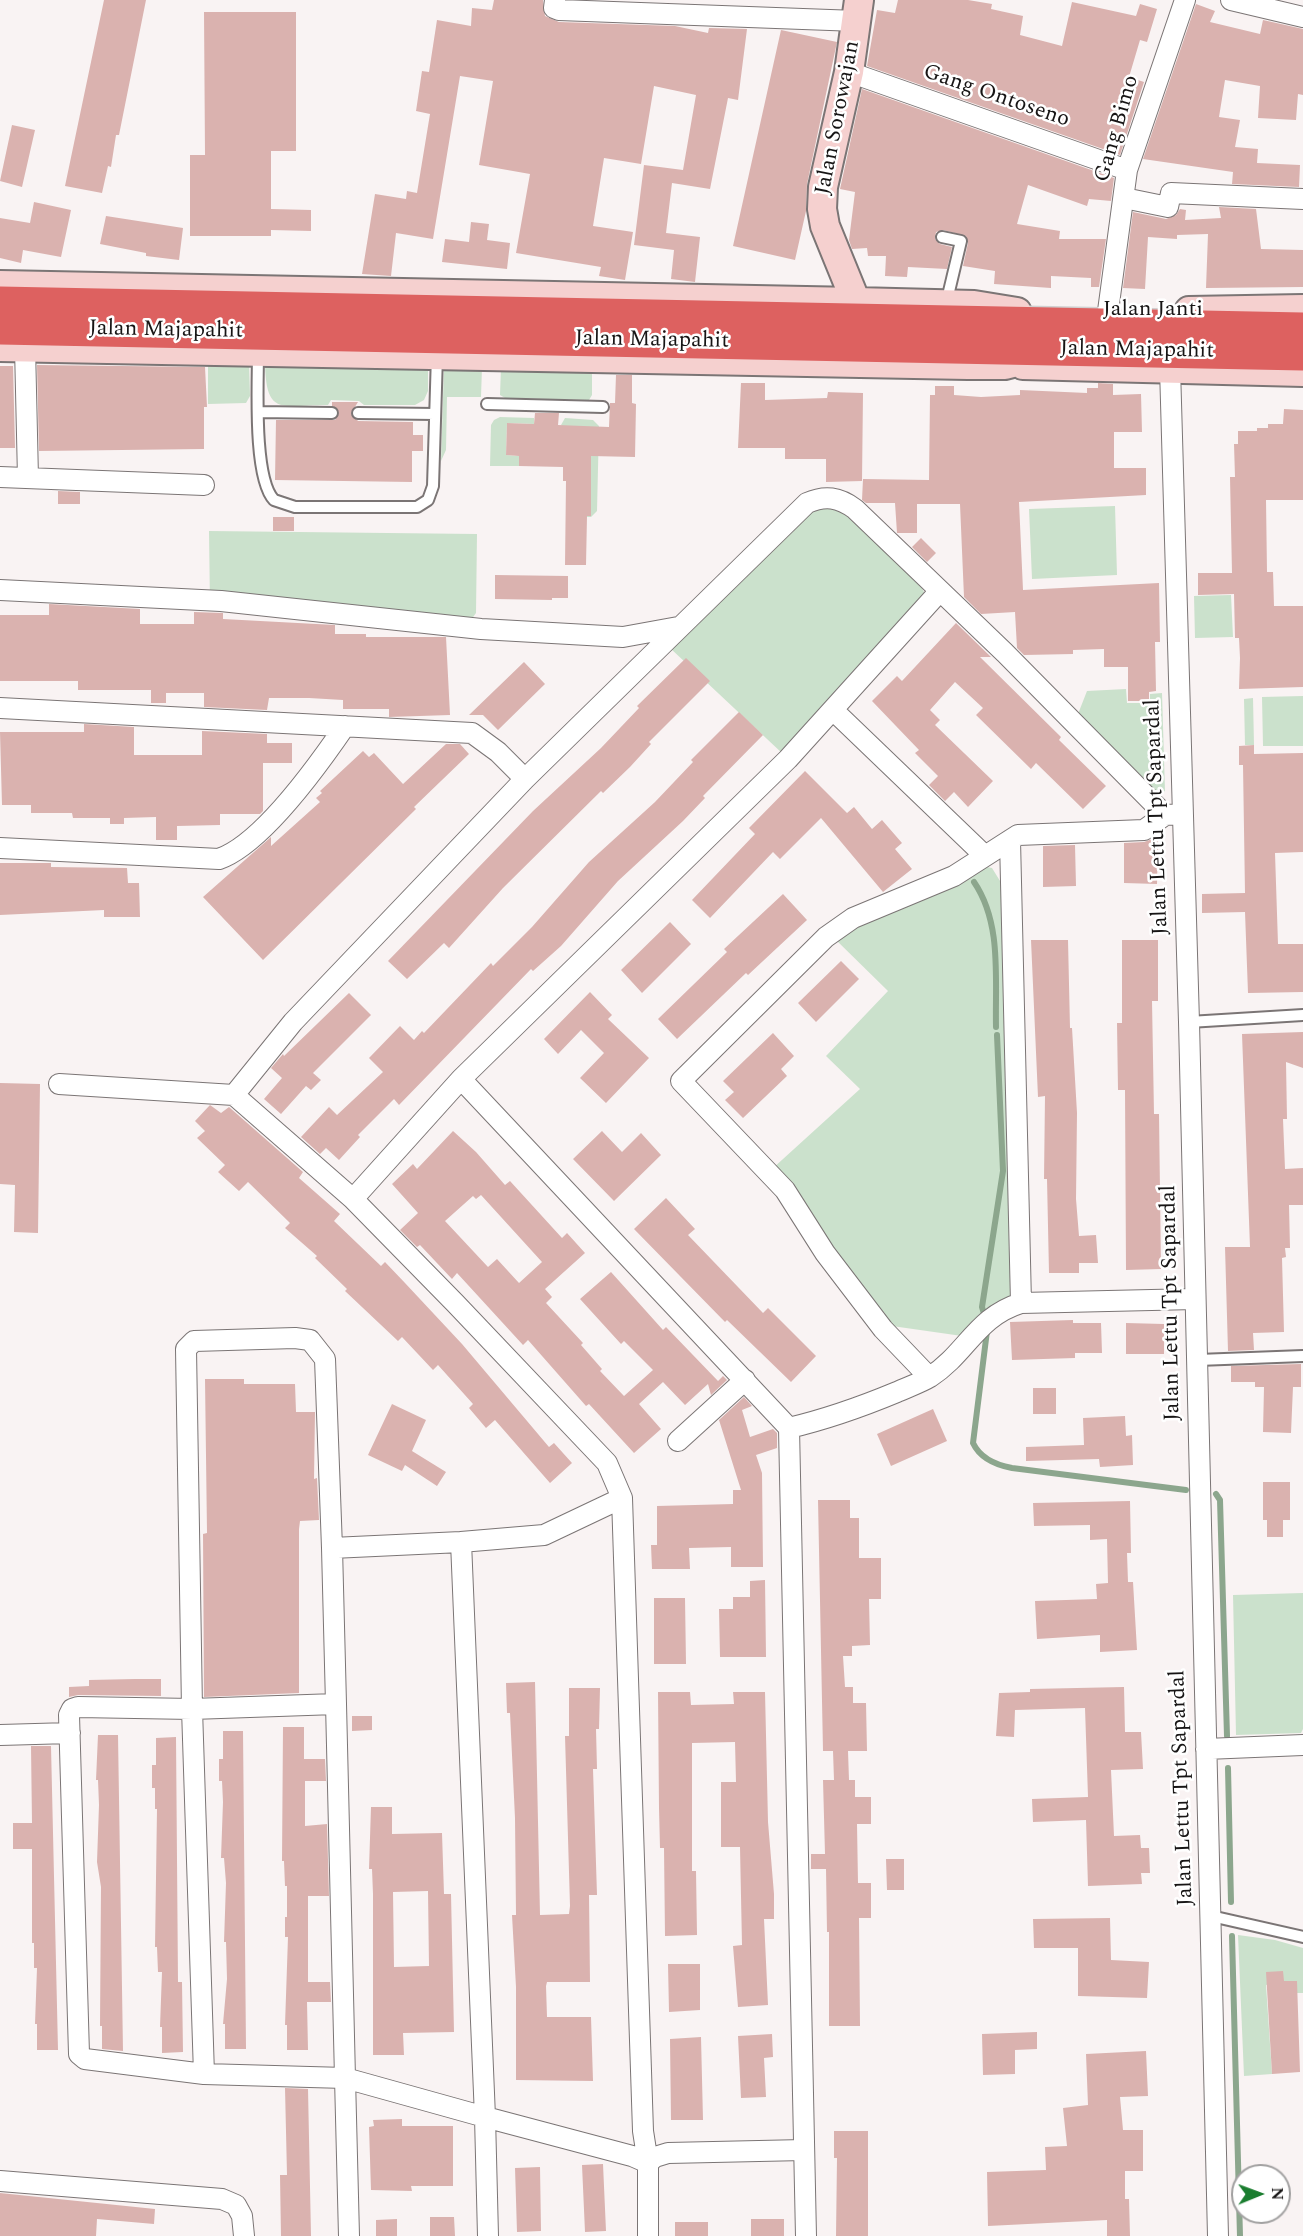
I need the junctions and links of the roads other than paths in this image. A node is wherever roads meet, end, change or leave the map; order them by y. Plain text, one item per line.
1 (555, 0) edge
2 (1185, 0) edge
3 (1231, 0) edge
4 (858, 11) edge
5 (1303, 17) edge
6 (849, 72) junction
7 (1127, 170) junction
8 (1124, 198) junction
9 (1303, 199) edge
10 (942, 237) dead end
11 (0, 285) edge
12 (856, 302) junction
13 (0, 303) edge
14 (946, 305) junction
15 (621, 307) junction
16 (1004, 308) junction
17 (1303, 309) edge
18 (1108, 311) junction
19 (1303, 328) edge
20 (1066, 338) junction
21 (139, 339) junction
22 (8, 340) edge
23 (1228, 341) junction
24 (258, 351) junction
25 (792, 352) junction
26 (437, 354) junction
27 (1303, 354) edge
28 (1005, 365) junction
29 (1170, 368) junction
30 (1303, 372) edge
31 (487, 404) dead end
32 (603, 407) dead end
33 (259, 412) junction
34 (332, 413) dead end
35 (358, 413) dead end
36 (435, 414) junction
37 (0, 477) edge
38 (28, 478) junction
39 (204, 485) dead end
40 (0, 590) edge
41 (939, 592) junction
42 (678, 627) junction
43 (0, 708) edge
44 (833, 711) junction
45 (345, 726) junction
46 (525, 779) junction
47 (1173, 814) junction
48 (1010, 840) junction
49 (0, 848) edge
50 (986, 856) junction
51 (1303, 1015) edge
52 (1189, 1022) junction
53 (461, 1079) junction
54 (59, 1084) dead end
55 (234, 1095) junction
56 (353, 1199) junction
57 (1195, 1299) junction
58 (1022, 1303) junction
59 (1303, 1356) edge
60 (1198, 1360) junction
61 (929, 1377) junction
62 (745, 1380) junction
63 (789, 1428) junction
64 (678, 1441) dead end
65 (622, 1498) junction
66 (461, 1542) junction
67 (332, 1548) junction
68 (336, 1704) junction
69 (192, 1709) junction
70 (70, 1733) junction
71 (0, 1735) edge
72 (1303, 1745) edge
73 (1206, 1749) junction
74 (1211, 1916) junction
75 (1303, 1937) edge
76 (204, 2074) junction
77 (345, 2078) junction
78 (485, 2116) junction
79 (804, 2150) junction
80 (648, 2163) junction
81 (0, 2181) edge
82 (244, 2236) edge
83 (349, 2236) edge
84 (488, 2236) edge
85 (648, 2236) edge
86 (806, 2236) edge
87 (1218, 2236) edge

1 - 4 street
2 - 7 street, Gang Bimo
3 - 5 street
4 - 6 street, Jalan Sorowajan
6 - 7 street, Gang Ontoseno
6 - 12 street, Jalan Sorowajan
7 - 8 street, Gang Bimo
8 - 9 street
8 - 18 street, Gang Bimo
10 - 14 lane
11 - 15 street
12 - 14 street
12 - 15 street
13 - 15 highway, Jalan Majapahit
14 - 16 street
15 - 20 highway, Jalan Majapahit
16 - 18 street, Jalan Janti
16 - 20 street
17 - 18 street, Jalan Janti
19 - 23 highway, Jalan Majapahit
20 - 23 highway, Jalan Majapahit
20 - 25 highway, Jalan Majapahit
20 - 28 street
21 - 22 highway, Jalan Majapahit
21 - 24 street
21 - 25 highway, Jalan Majapahit
22 - 38 street
23 - 27 highway, Jalan Majapahit
24 - 26 street
24 - 33 lane
25 - 26 street
25 - 28 street
26 - 36 lane
28 - 29 street
29 - 30 street
29 - 47 street, Jalan Lettu Tpt Sapardal
31 - 32 lane
33 - 34 lane
33 - 36 lane
35 - 36 lane
37 - 38 street
38 - 39 street
40 - 42 street
41 - 42 street
41 - 44 street
41 - 47 street
42 - 46 street
43 - 45 street
44 - 50 street
44 - 53 street
45 - 46 street
45 - 49 street
46 - 55 street
47 - 48 street
47 - 52 street, Jalan Lettu Tpt Sapardal
48 - 50 street
48 - 58 street
50 - 61 street
51 - 52 lane
52 - 57 street, Jalan Lettu Tpt Sapardal
53 - 56 street
53 - 62 street
54 - 55 street
55 - 56 street
56 - 65 street
57 - 58 street
57 - 60 street, Jalan Lettu Tpt Sapardal
58 - 61 street
59 - 60 lane
60 - 73 street, Jalan Lettu Tpt Sapardal
61 - 63 street
62 - 63 street
62 - 64 street
63 - 79 street
65 - 66 street
65 - 80 street
66 - 67 street
66 - 78 street
67 - 68 street
67 - 69 street
68 - 69 street
68 - 77 street
69 - 70 street
69 - 76 street
70 - 71 street
70 - 76 street
72 - 73 street
73 - 74 street, Jalan Lettu Tpt Sapardal
74 - 75 lane
74 - 87 street, Jalan Lettu Tpt Sapardal
76 - 77 street
77 - 78 street
77 - 83 street
78 - 80 street
78 - 84 street
79 - 80 street
79 - 86 street
80 - 85 street
81 - 82 street

